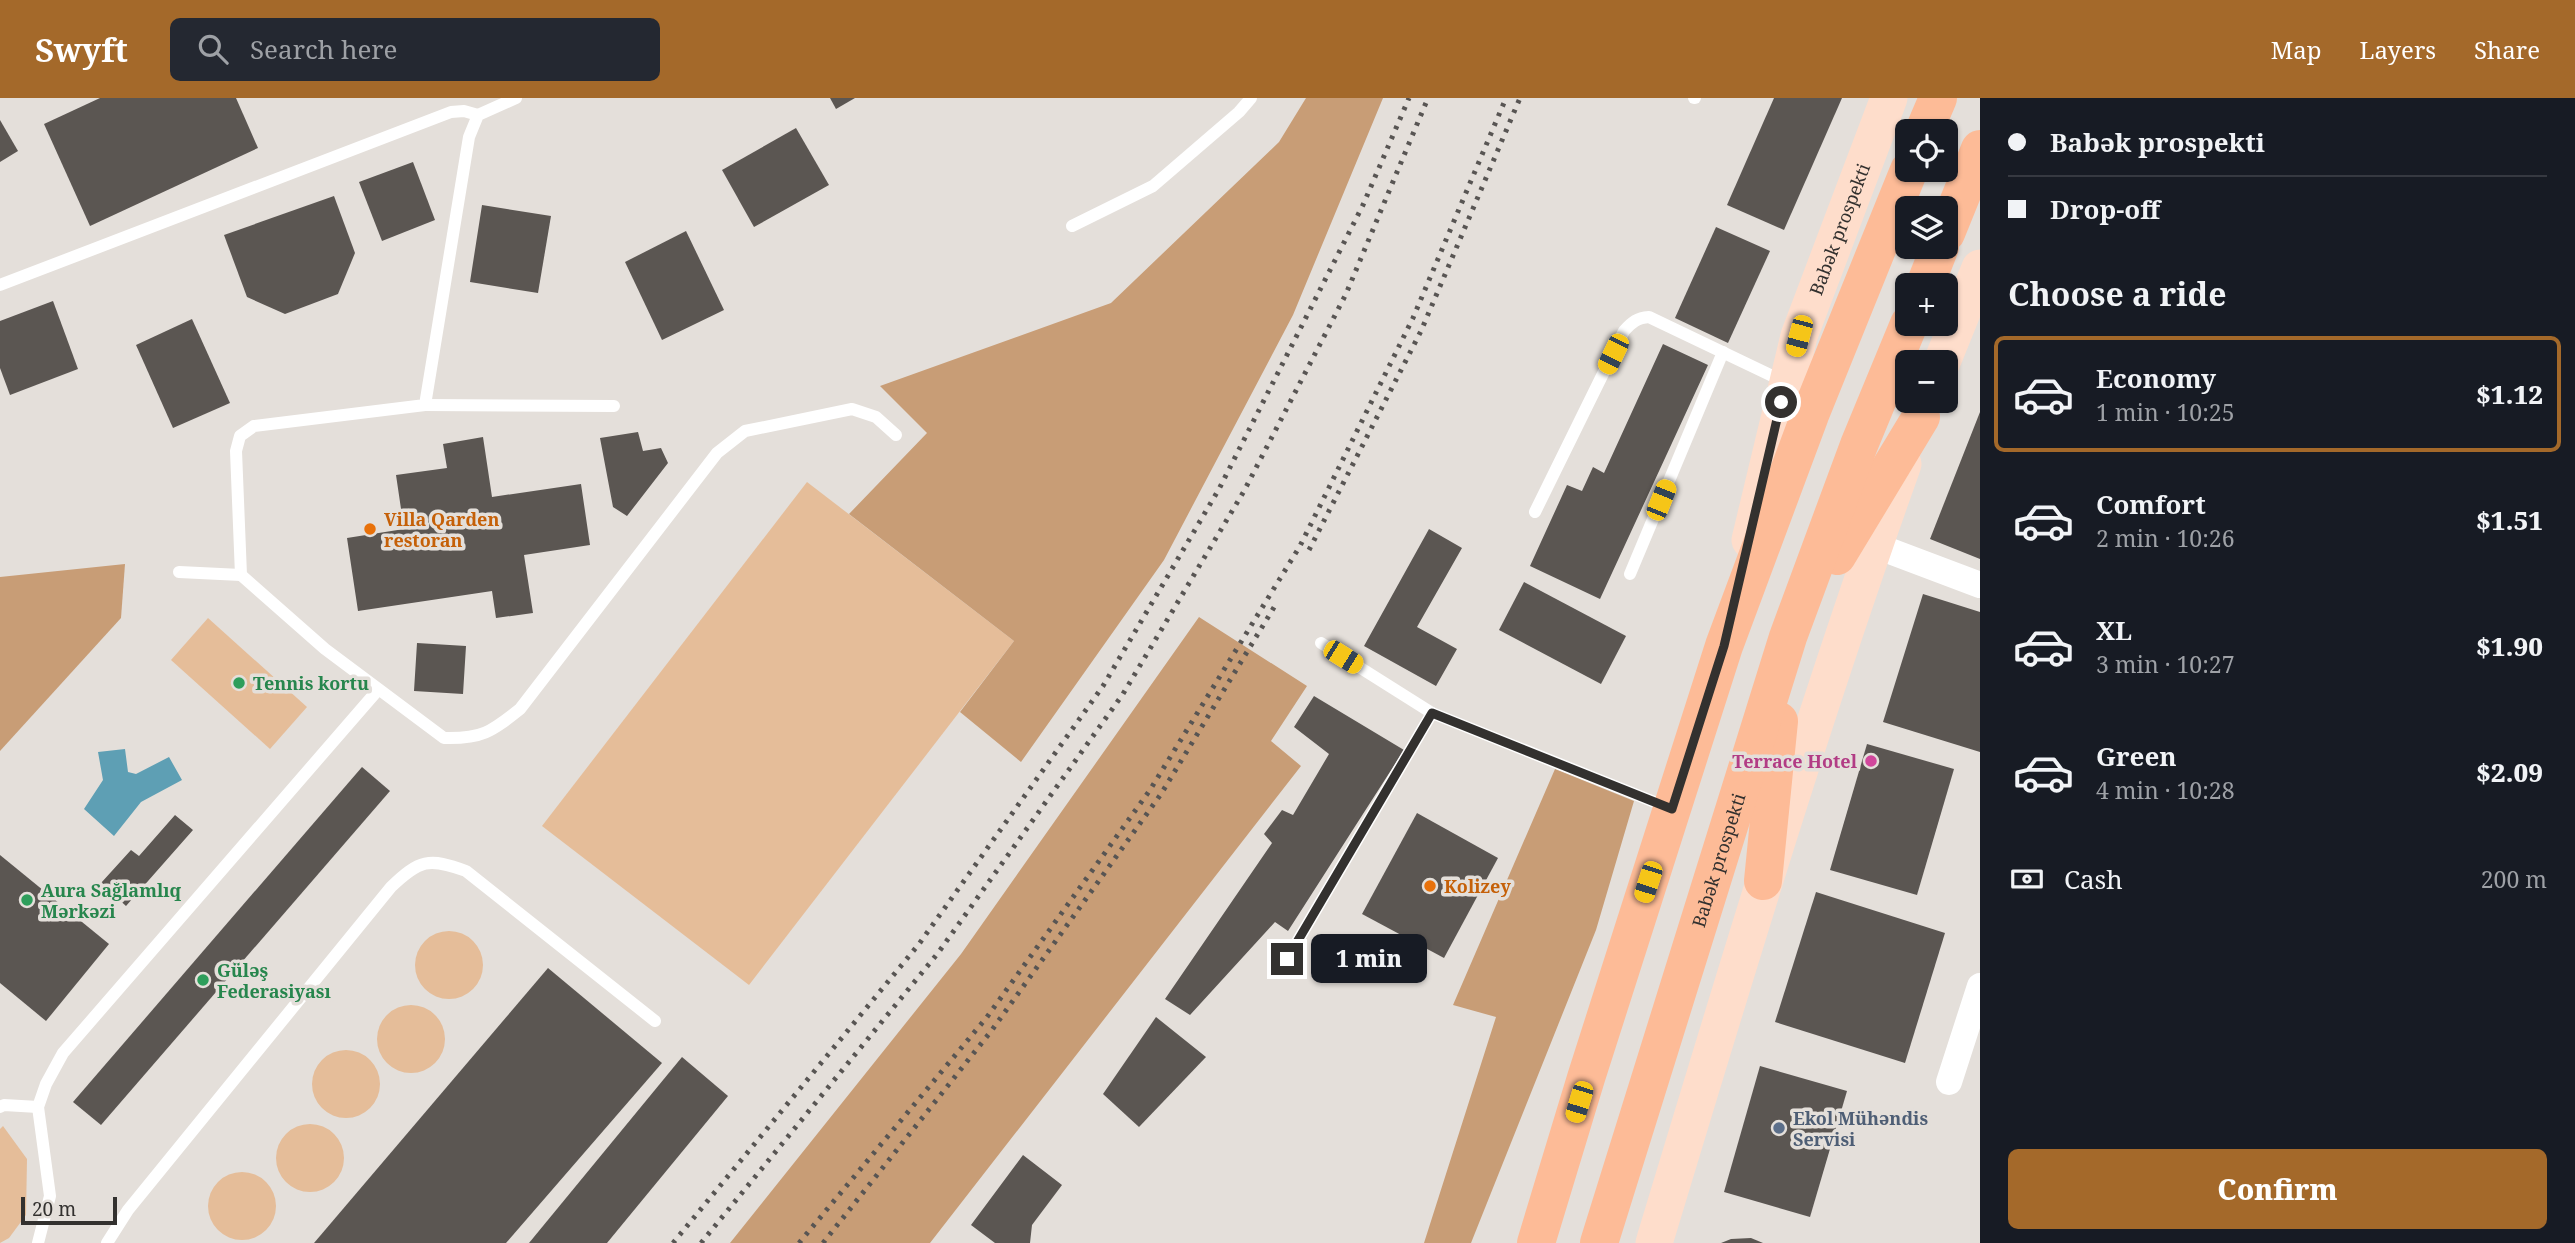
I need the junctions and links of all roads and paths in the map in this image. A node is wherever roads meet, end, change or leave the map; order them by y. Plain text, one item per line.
1 (516, 98) edge
2 (1251, 98) edge
3 (1889, 98) edge
4 (1938, 98) edge
5 (478, 115) junction
6 (1929, 119) edge
7 (1980, 149) edge
8 (1904, 182) edge
9 (1958, 203) edge
10 (1072, 226) dead end
11 (1980, 268) edge
12 (0, 285) edge
13 (1904, 336) edge
14 (1947, 350) edge
15 (1723, 352) junction
16 (1786, 382) junction
17 (425, 405) junction
18 (614, 406) dead end
19 (1922, 413) edge
20 (1923, 413) edge
21 (896, 435) dead end
22 (1535, 512) dead end
23 (1874, 545) junction
24 (179, 572) dead end
25 (1630, 574) dead end
26 (241, 575) junction
27 (1980, 585) edge
28 (1788, 637) junction
29 (1321, 643) dead end
30 (1724, 646) junction
31 (377, 691) junction
32 (1432, 713) junction
33 (1672, 809) junction
34 (1763, 881) junction
35 (1287, 959) dead end
36 (1980, 986) edge
37 (655, 1021) dead end
38 (1949, 1082) dead end
39 (0, 1107) edge
40 (38, 1108) junction
41 (1557, 1174) junction
42 (38, 1243) edge
43 (107, 1243) edge
44 (1527, 1243) edge
45 (1536, 1243) edge
46 (1600, 1243) edge
47 (1654, 1243) edge

1 - 5 lane
2 - 10 lane
3 - 16 main road, Babək prospekti
4 - 6 main road
5 - 12 lane
5 - 17 lane
7 - 9 main road
8 - 30 main road, Babək prospekti
11 - 14 main road
13 - 28 main road, Babək prospekti
15 - 16 lane
15 - 22 lane
15 - 25 lane
16 - 30 main road, Babək prospekti
17 - 18 lane
17 - 26 lane
19 - 28 main road
20 - 23 main road
21 - 31 lane
23 - 27 street
23 - 34 main road
24 - 26 lane
26 - 31 lane
28 - 34 main road
28 - 46 main road, Babək prospekti
29 - 32 lane
30 - 33 main road, Babək prospekti
31 - 40 lane
32 - 33 lane
32 - 35 lane
33 - 41 main road, Babək prospekti
34 - 47 main road
36 - 38 street
37 - 43 lane
39 - 40 lane
40 - 42 lane
41 - 44 main road
41 - 45 main road, Babək prospekti

